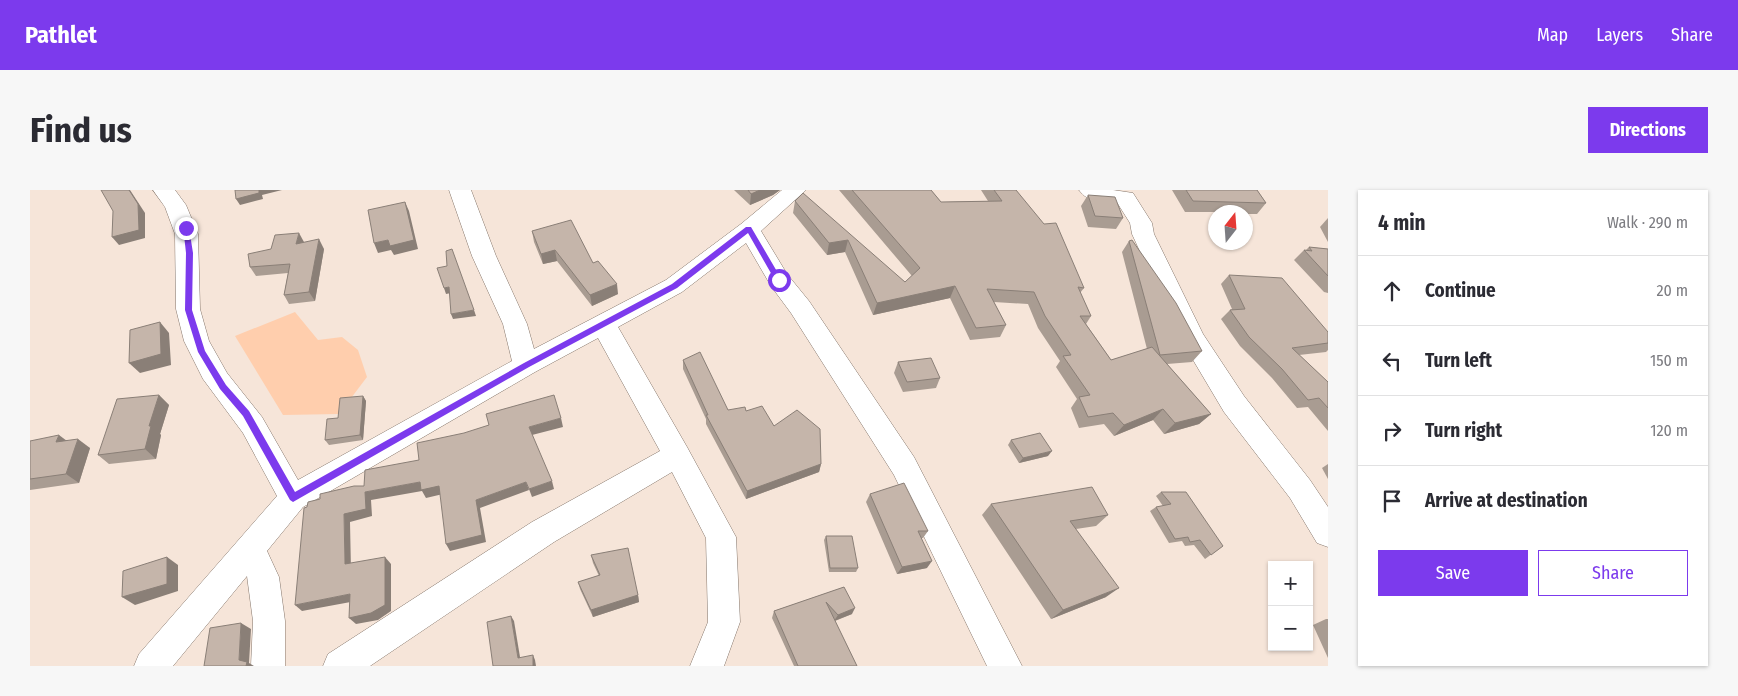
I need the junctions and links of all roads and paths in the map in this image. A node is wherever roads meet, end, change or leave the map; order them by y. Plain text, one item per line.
1 (164, 190) edge
2 (460, 190) edge
3 (795, 190) edge
4 (1090, 190) edge
5 (749, 229) junction
6 (603, 324) junction
7 (526, 365) junction
8 (677, 455) junction
9 (293, 498) junction
10 (1328, 533) edge
11 (250, 547) junction
12 (150, 666) edge
13 (268, 666) edge
14 (340, 666) edge
15 (707, 666) edge
16 (1005, 666) edge

1 - 9 street
2 - 7 street
3 - 5 street
4 - 10 street
5 - 6 street
5 - 16 street
6 - 7 street
6 - 8 street
7 - 9 street
8 - 14 street
8 - 15 street
9 - 11 street
11 - 12 street
11 - 13 street

